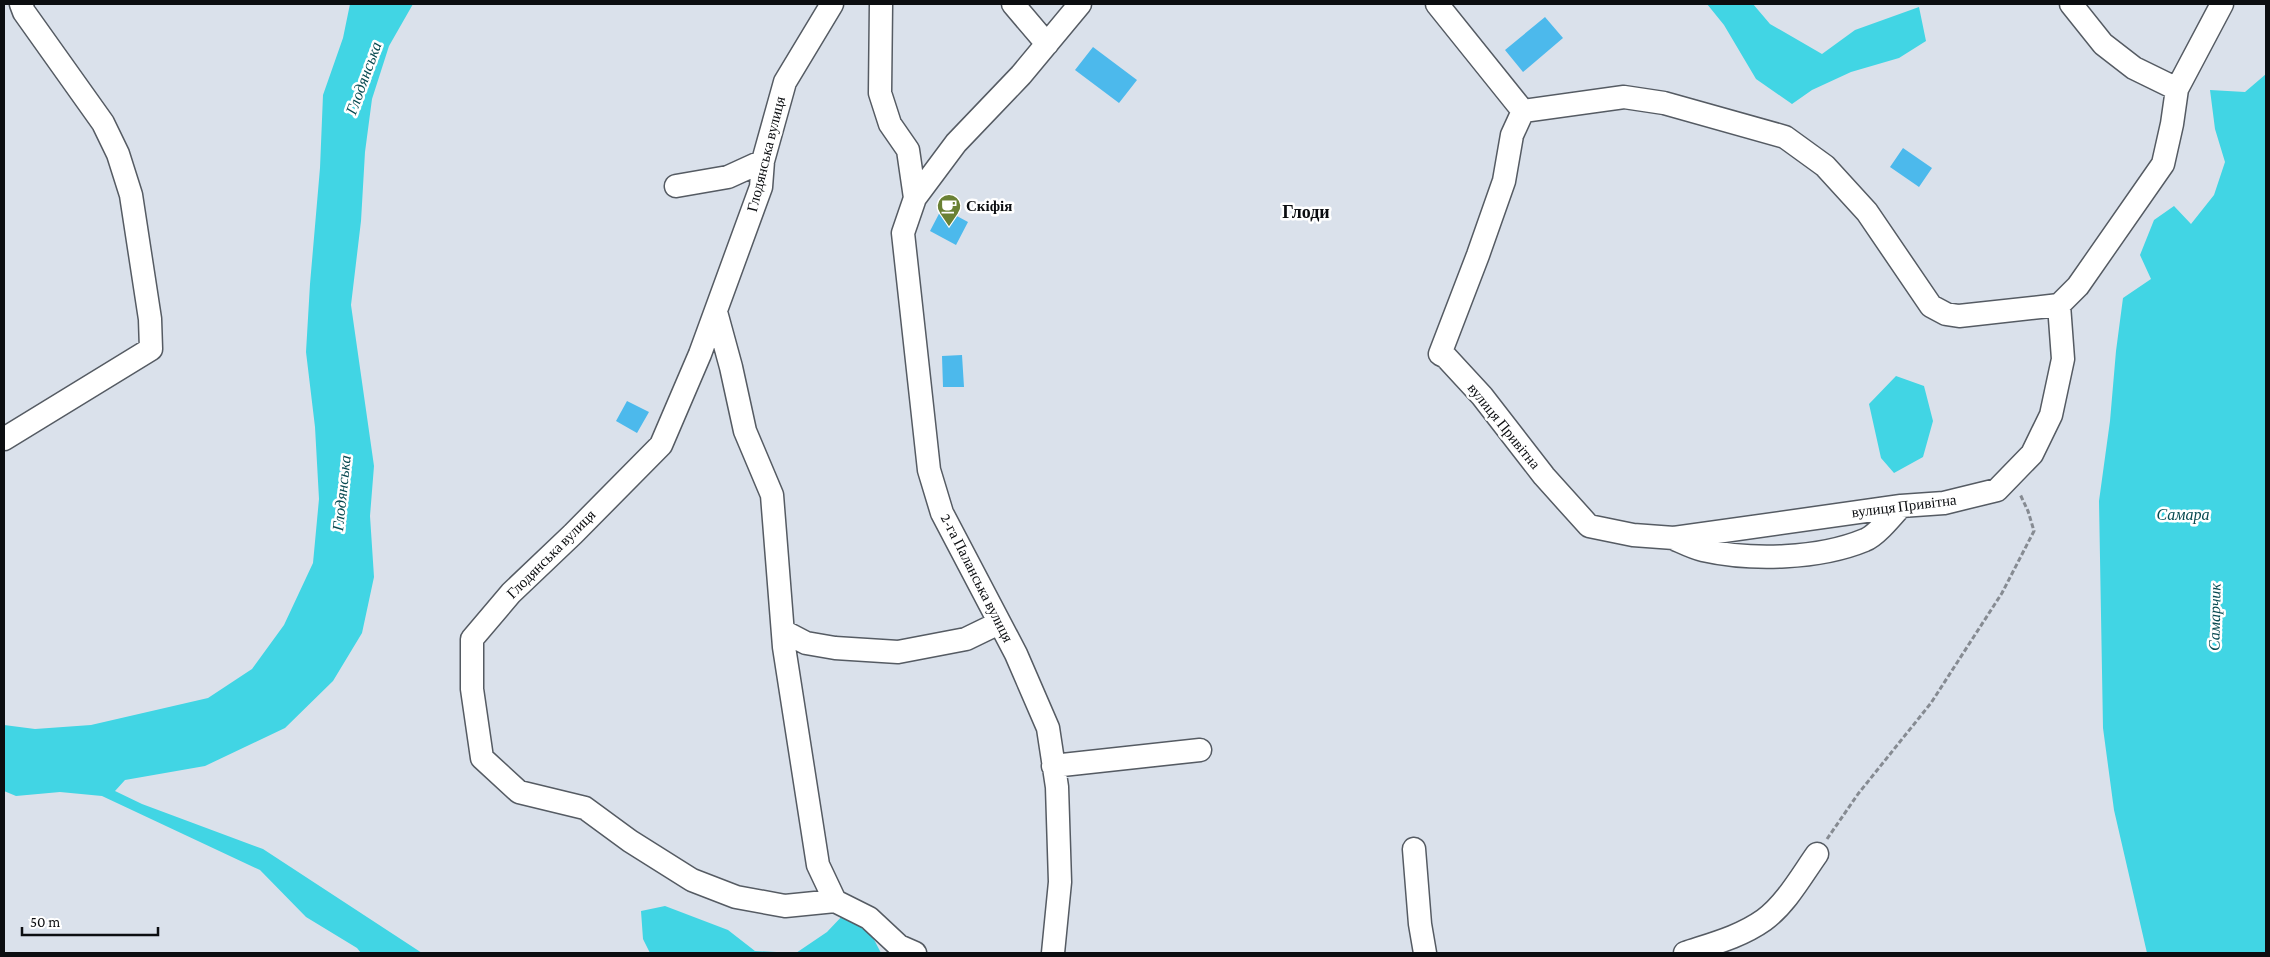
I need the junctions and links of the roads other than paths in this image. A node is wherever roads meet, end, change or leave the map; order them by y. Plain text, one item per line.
1 (21, 4) edge
2 (832, 4) edge
3 (881, 4) edge
4 (1013, 4) edge
5 (1080, 4) edge
6 (1437, 4) edge
7 (2071, 4) edge
8 (2222, 4) edge
9 (1047, 44) junction
10 (2177, 89) junction
11 (1523, 111) junction
12 (763, 161) junction
13 (676, 186) dead end
14 (914, 198) junction
15 (2059, 305) junction
16 (716, 312) junction
17 (4, 439) edge
18 (1901, 506) junction
19 (1674, 538) junction
20 (999, 623) junction
21 (783, 631) junction
22 (1200, 750) dead end
23 (1054, 766) junction
24 (1414, 849) dead end
25 (1817, 854) road end
26 (835, 901) junction
27 (915, 953) edge
28 (1053, 953) edge
29 (1426, 953) edge
30 (1685, 953) edge

1 - 17 street
2 - 12 street, Глодянська вулиця
3 - 14 street
4 - 9 street
5 - 9 street
6 - 11 street
7 - 10 street
8 - 10 street
9 - 14 street
10 - 15 street
11 - 15 street
11 - 19 street, вулиця Привітна
12 - 13 street
12 - 16 street, Глодянська вулиця
14 - 20 street, 2-га Паланська вулиця
15 - 18 street, вулиця Привітна
16 - 21 street
16 - 26 street, Глодянська вулиця
18 - 19 street, вулиця Привітна
18 - 19 street
20 - 21 street
20 - 23 street, 2-га Паланська вулиця
21 - 26 street
22 - 23 street
23 - 28 street, 2-га Паланська вулиця
24 - 29 street
25 - 30 street
26 - 27 street

